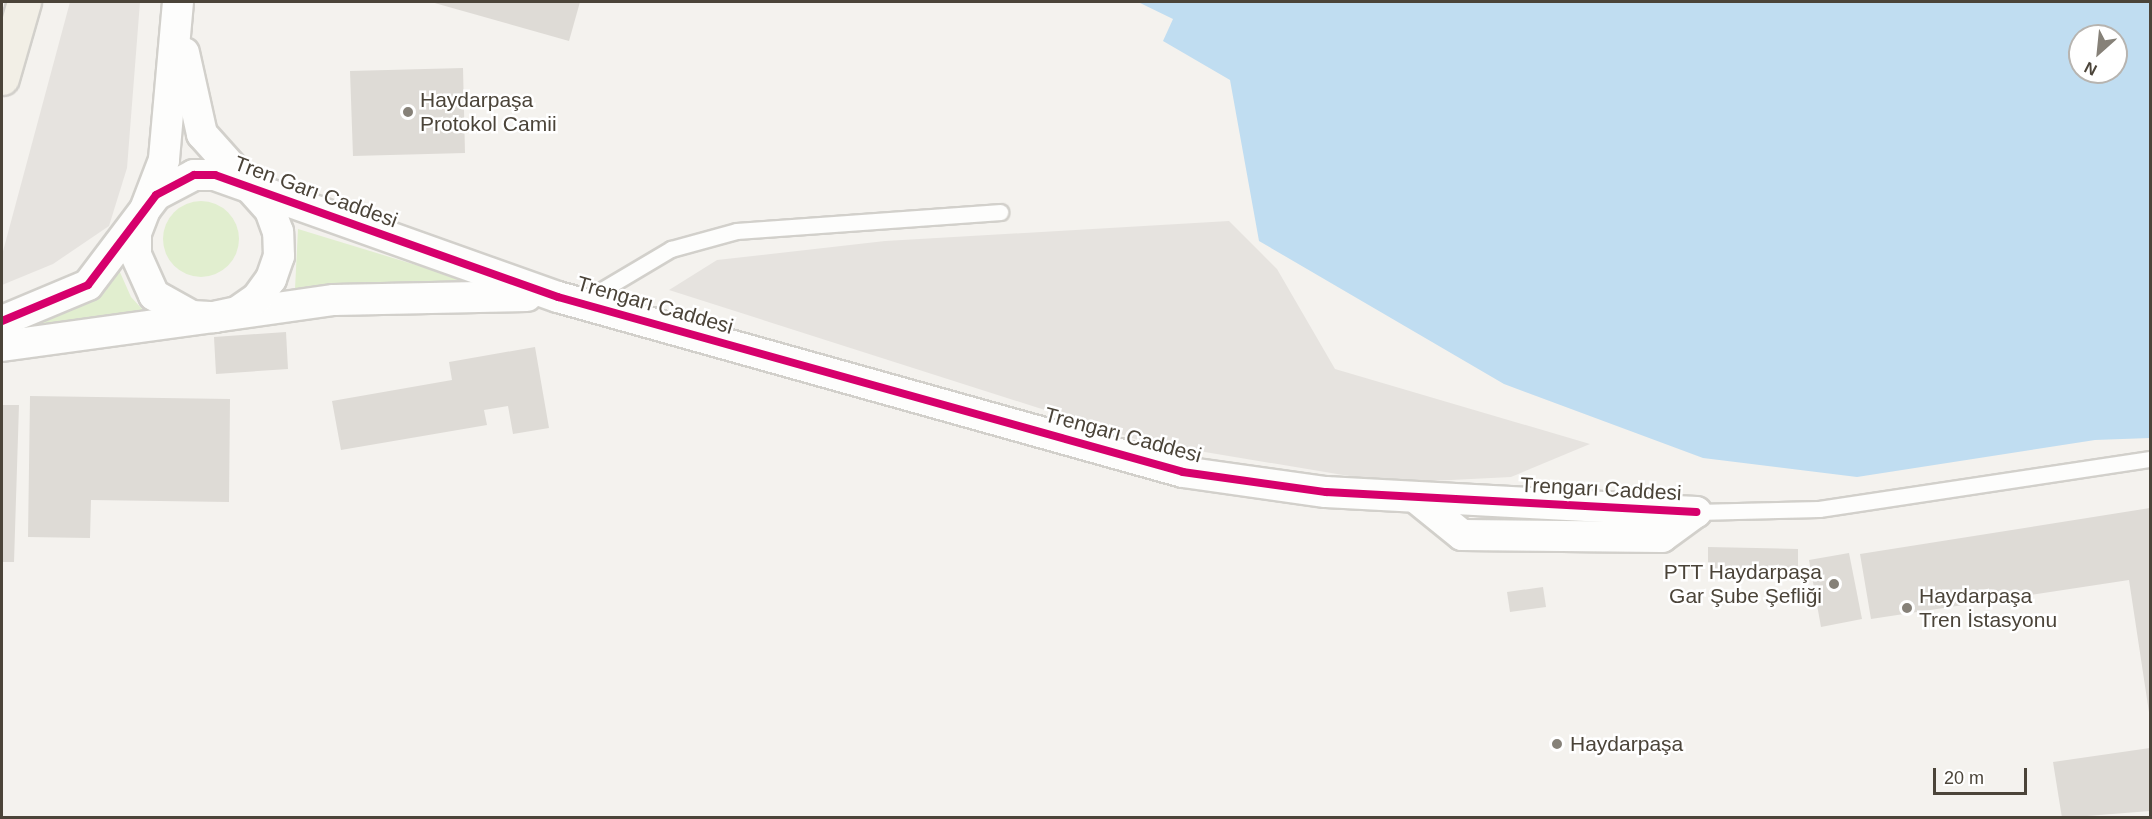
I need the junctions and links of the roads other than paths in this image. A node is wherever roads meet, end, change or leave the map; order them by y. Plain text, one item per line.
1 (24, 2) edge
2 (178, 4) edge
3 (2, 78) edge
4 (254, 192) junction
5 (1000, 212) dead end
6 (144, 213) junction
7 (569, 300) junction
8 (214, 317) junction
9 (2, 321) edge
10 (2, 346) edge
11 (2151, 459) edge
12 (1696, 513) joint

1 - 3 main road
2 - 4 street, Tren Garı Caddesi
2 - 6 street, Tren Garı Caddesi
4 - 6 street, Tren Garı Caddesi
4 - 7 street, Tren Garı Caddesi
4 - 8 street, Tren Garı Caddesi
5 - 7 lane
6 - 8 street, Tren Garı Caddesi
6 - 9 street, Tren Garı Caddesi
7 - 8 street, Tren Garı Caddesi
7 - 12 street, Trengarı Caddesi
8 - 10 street
11 - 12 lane, Trengarı Caddesi

